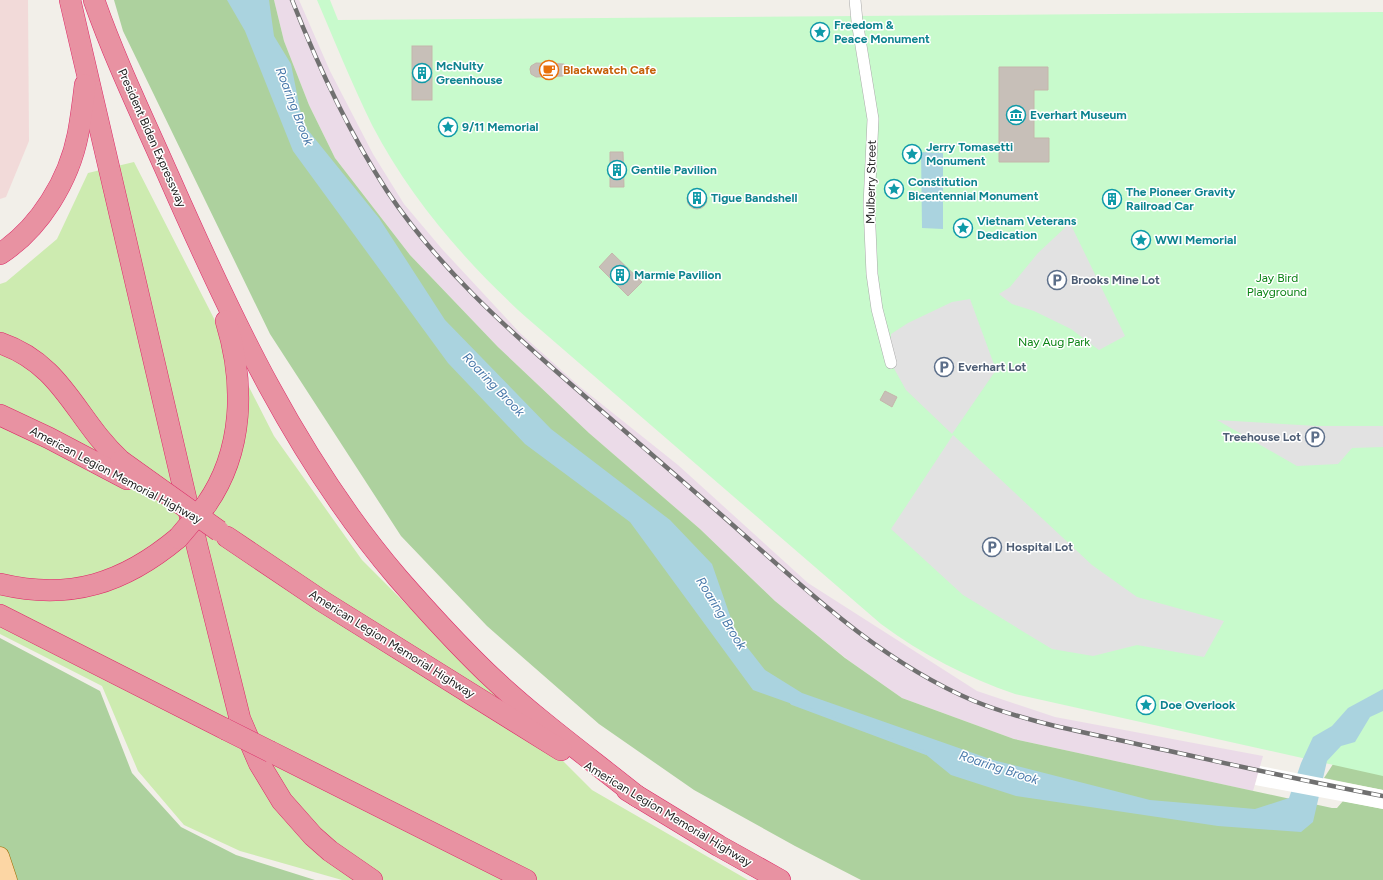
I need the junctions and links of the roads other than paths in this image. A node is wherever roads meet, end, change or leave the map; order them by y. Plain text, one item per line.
1 (70, 0) edge
2 (94, 0) edge
3 (855, 0) edge
4 (87, 73) junction
5 (0, 254) edge
6 (212, 276) junction
7 (0, 343) edge
8 (891, 363) dead end
9 (0, 415) edge
10 (124, 470) junction
11 (0, 584) edge
12 (0, 615) edge
13 (638, 797) junction
14 (0, 856) edge
15 (8, 880) edge
16 (372, 880) edge
17 (526, 880) edge
18 (780, 880) edge

1 - 4 highway
2 - 6 highway, President Biden Expressway
3 - 8 street, Mulberry Street
4 - 5 highway
4 - 16 highway
6 - 11 highway, bridge
6 - 13 highway
7 - 10 highway
9 - 10 highway, American Legion Memorial Highway
10 - 13 highway, American Legion Memorial Highway, bridge
12 - 17 highway, bridge
13 - 18 highway, American Legion Memorial Highway
14 - 15 main road

